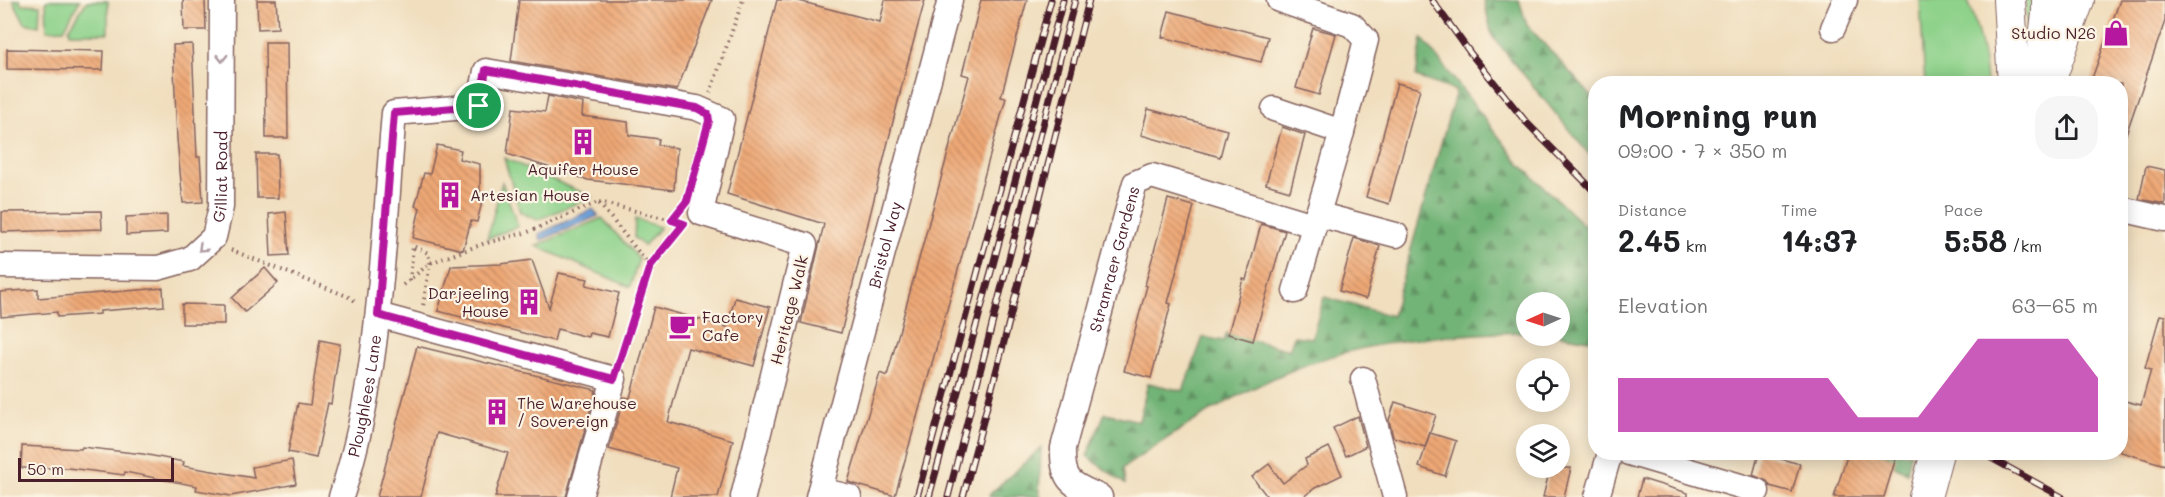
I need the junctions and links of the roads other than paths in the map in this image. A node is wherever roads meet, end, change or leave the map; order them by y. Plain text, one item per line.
1 (222, 0) edge
2 (950, 0) edge
3 (1279, 0) edge
4 (1845, 0) edge
5 (2009, 0) edge
6 (2048, 0) edge
7 (2078, 0) edge
8 (1833, 28) dead end
9 (2014, 76) edge
10 (2040, 76) edge
11 (2051, 76) edge
12 (1274, 109) dead end
13 (394, 113) joint
14 (1342, 132) junction
15 (2128, 210) edge
16 (1315, 219) junction
17 (2165, 219) edge
18 (1396, 235) dead end
19 (0, 266) edge
20 (1295, 291) dead end
21 (378, 315) junction
22 (1362, 379) dead end
23 (1599, 460) edge
24 (1653, 460) edge
25 (1757, 491) dead end
26 (819, 493) edge
27 (341, 497) edge
28 (580, 497) edge
29 (743, 497) edge
30 (849, 497) edge
31 (1100, 497) edge
32 (1395, 497) edge
33 (1597, 497) edge

1 -> 19 street, Gilliat Road
2 - 26 street, Bristol Way
3 - 14 street
4 - 8 street
5 - 9 main road
6 - 10 main road
7 - 11 main road
12 - 14 street
13 - 21 street, Ploughlees Lane
13 - 29 street, Heritage Walk
14 - 16 street
15 - 17 street
16 - 18 street
16 - 20 street
16 - 31 street, Stranraer Gardens
21 - 27 street, Ploughlees Lane
21 - 28 street
22 - 32 street
23 - 33 street
24 - 25 street
26 - 30 street, Bristol Way

